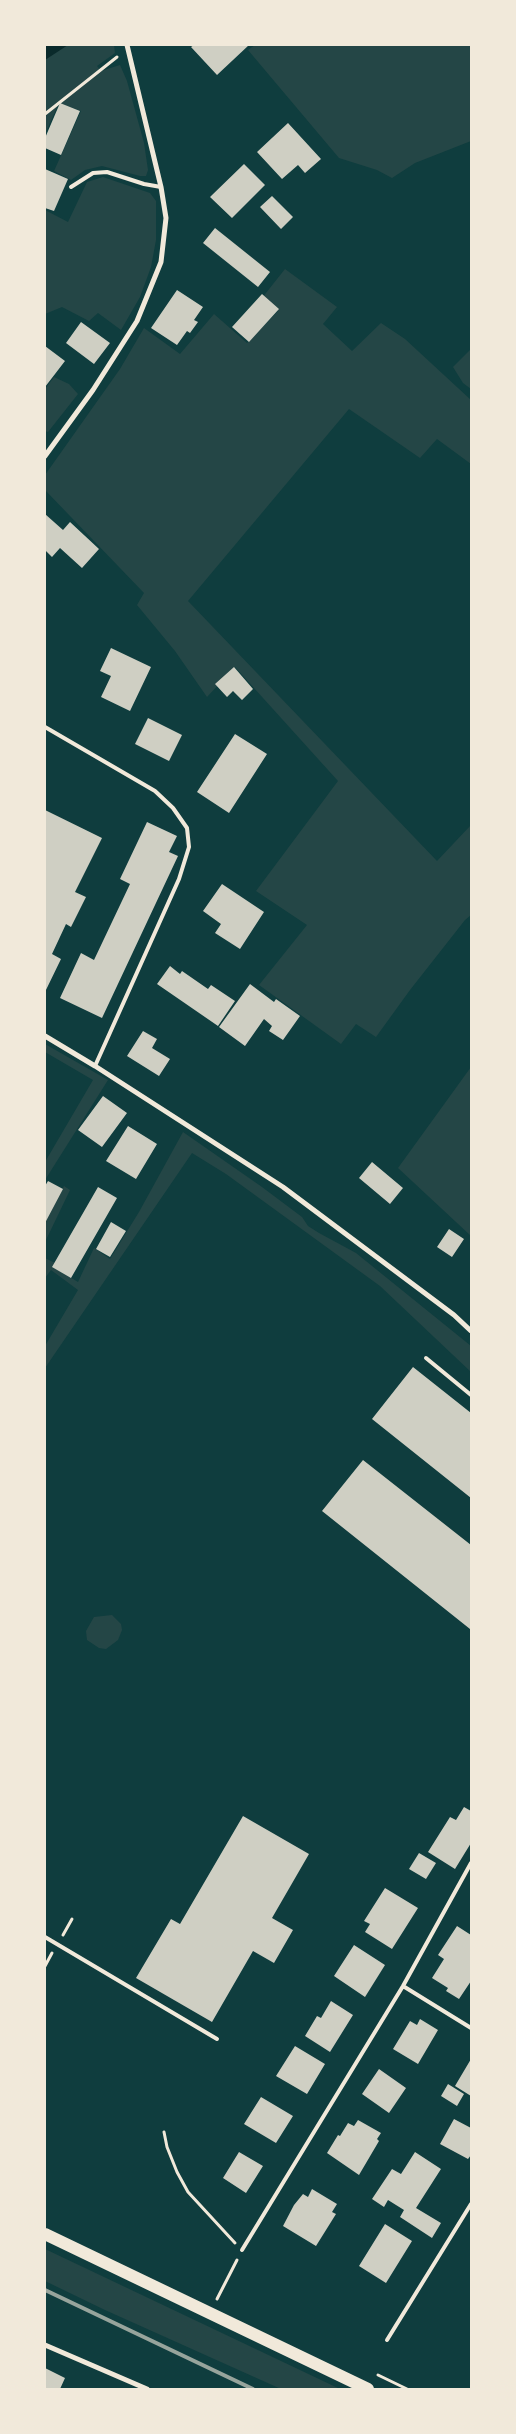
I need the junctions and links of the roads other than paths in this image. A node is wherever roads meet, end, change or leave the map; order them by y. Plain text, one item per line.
1 (127, 47) edge
2 (161, 187) junction
3 (71, 188) dead end
4 (45, 456) edge
5 (45, 727) edge
6 (45, 1036) edge
7 (95, 1066) junction
8 (471, 1331) edge
9 (426, 1358) dead end
10 (471, 1395) edge
11 (471, 1863) edge
12 (45, 1937) edge
13 (402, 1986) junction
14 (471, 2028) edge
15 (217, 2039) dead end
16 (471, 2204) edge
17 (45, 2234) edge
18 (242, 2250) road end
19 (387, 2340) dead end
20 (45, 2345) edge
21 (147, 2389) edge
22 (368, 2389) edge

1 - 2 street
2 - 3 lane
2 - 4 street
5 - 7 lane
6 - 7 street
7 - 8 street
9 - 10 lane
11 - 13 lane
12 - 15 lane
13 - 14 lane
13 - 18 lane
16 - 19 lane
17 - 22 main road
20 - 21 street

